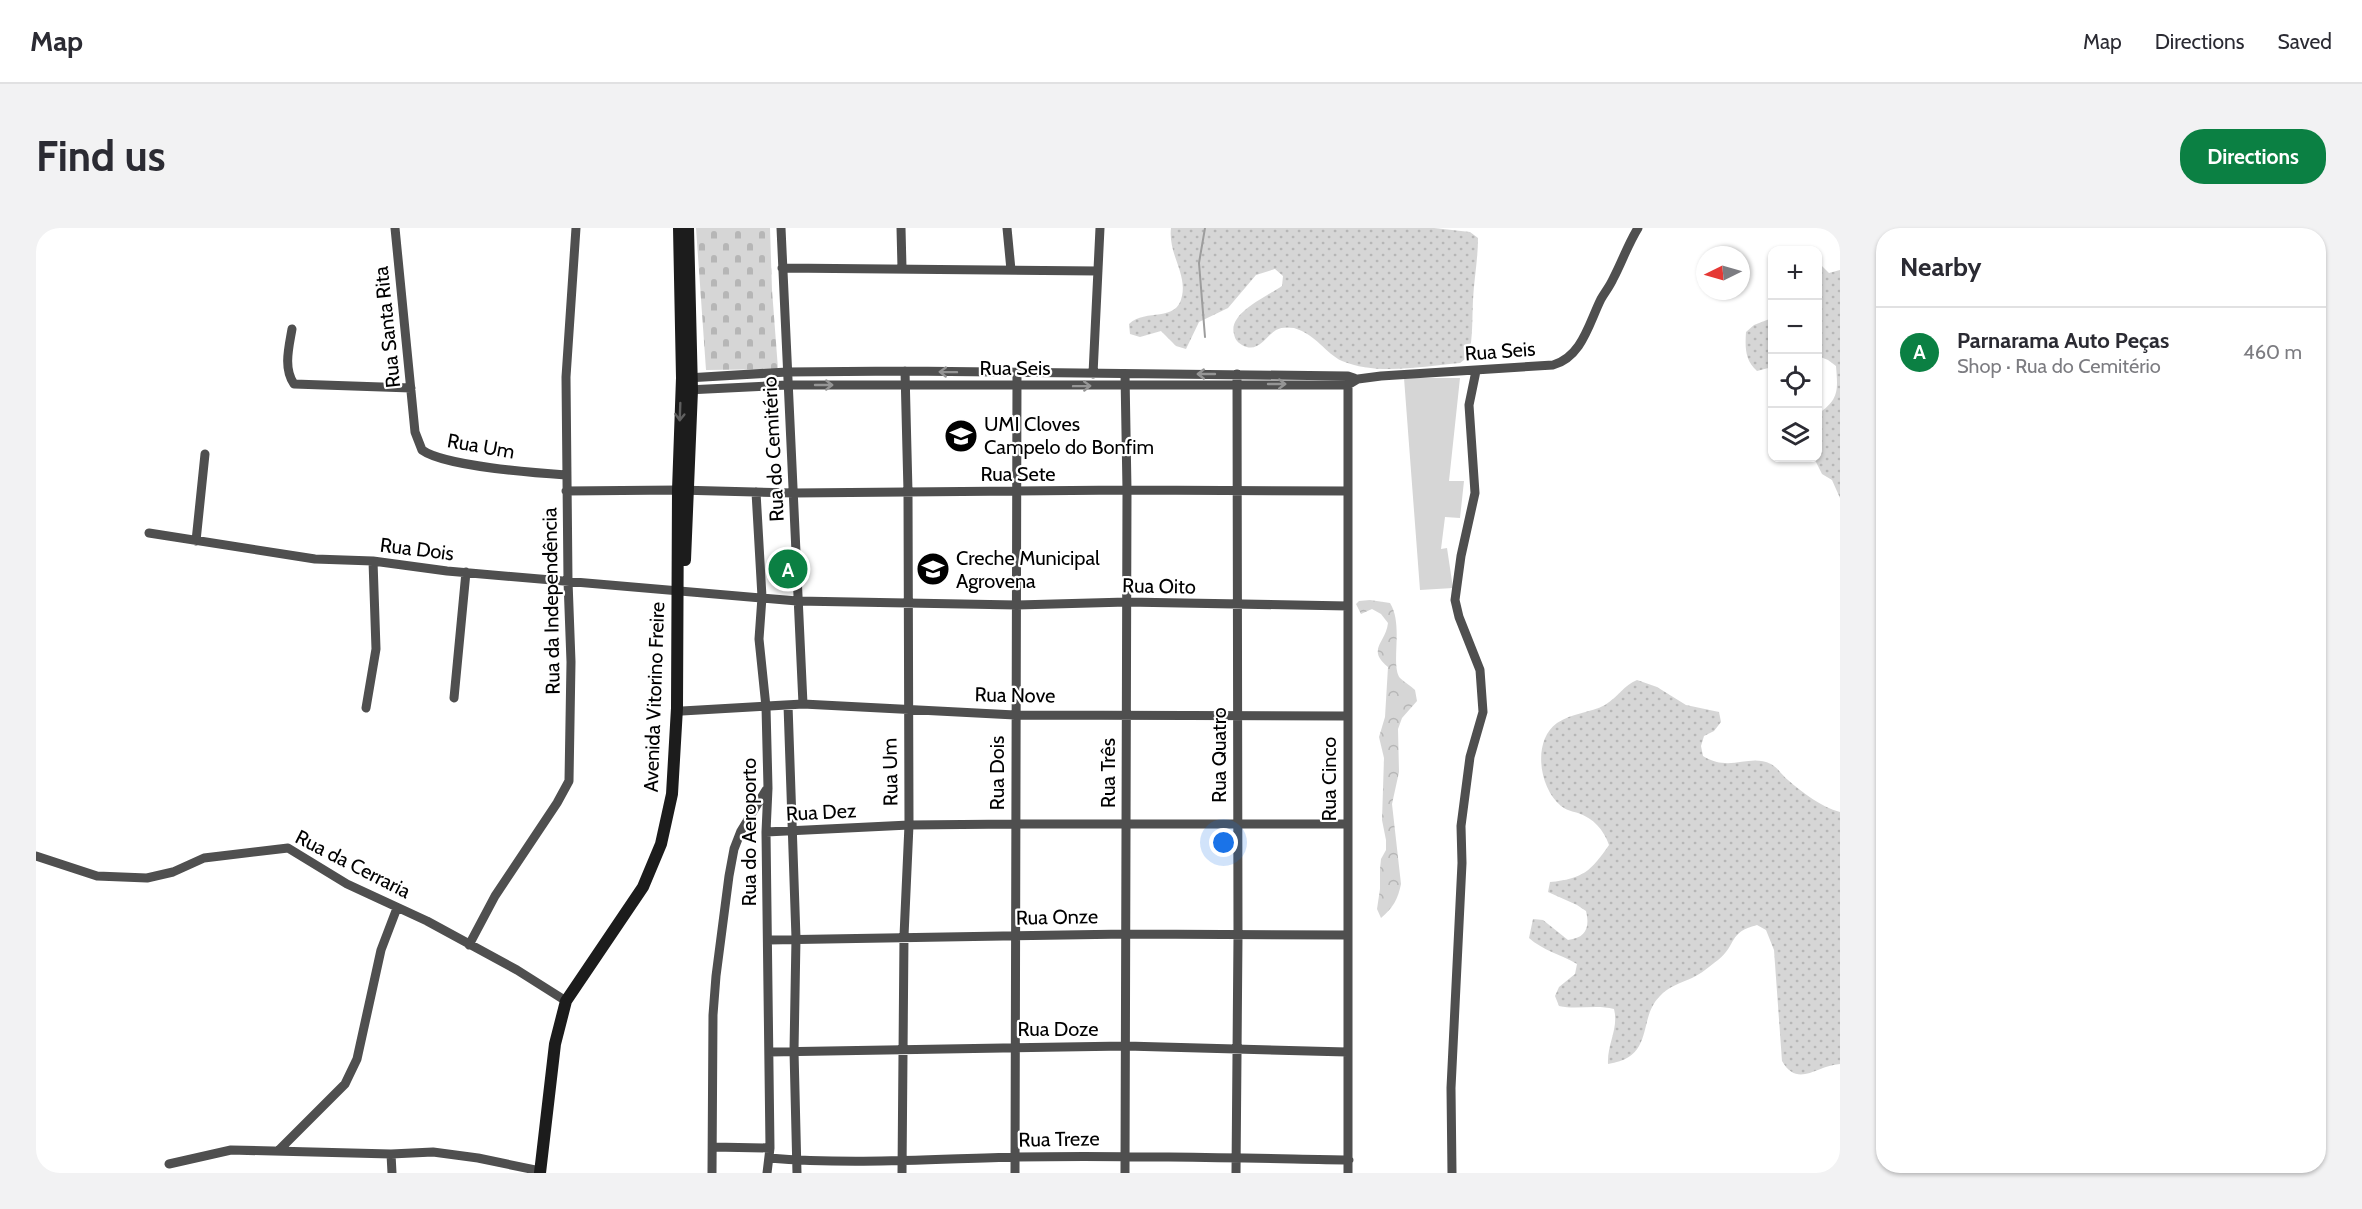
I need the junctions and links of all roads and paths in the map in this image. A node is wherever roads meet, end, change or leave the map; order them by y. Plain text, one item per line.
1 (395, 228) edge
2 (576, 228) edge
3 (679, 228) edge
4 (688, 228) edge
5 (781, 228) edge
6 (901, 228) edge
7 (1007, 228) edge
8 (1100, 228) edge
9 (1638, 228) edge
10 (782, 268) junction
11 (902, 268) junction
12 (1011, 270) junction
13 (1098, 271) junction
14 (292, 329) dead end
15 (906, 371) junction
16 (1476, 371) junction
17 (786, 372) junction
18 (1017, 374) junction
19 (1093, 374) junction
20 (1125, 374) junction
21 (1237, 379) junction
22 (1351, 380) junction
23 (687, 384) junction
24 (787, 385) junction
25 (906, 385) junction
26 (1125, 385) junction
27 (1016, 386) junction
28 (411, 388) junction
29 (415, 422) joint
30 (205, 454) dead end
31 (566, 475) junction
32 (684, 490) junction
33 (1127, 490) junction
34 (566, 491) junction
35 (1347, 491) junction
36 (756, 492) junction
37 (908, 492) junction
38 (1015, 492) junction
39 (1238, 492) junction
40 (794, 493) junction
41 (149, 533) dead end
42 (196, 542) junction
43 (373, 561) junction
44 (466, 572) junction
45 (568, 581) junction
46 (680, 592) junction
47 (762, 597) junction
48 (797, 601) junction
49 (1127, 603) junction
50 (908, 604) junction
51 (1017, 605) junction
52 (1238, 605) junction
53 (1348, 606) junction
54 (454, 698) dead end
55 (803, 704) junction
56 (788, 705) junction
57 (766, 707) junction
58 (366, 708) dead end
59 (682, 711) junction
60 (908, 711) junction
61 (1125, 713) junction
62 (1015, 715) junction
63 (1238, 716) junction
64 (1347, 716) junction
65 (768, 788) junction
66 (1015, 824) junction
67 (1126, 824) junction
68 (1347, 824) junction
69 (909, 825) junction
70 (1238, 826) junction
71 (793, 831) junction
72 (766, 832) junction
73 (36, 856) edge
74 (397, 908) junction
75 (1127, 934) junction
76 (1015, 935) junction
77 (1347, 935) junction
78 (904, 936) junction
79 (1238, 936) junction
80 (796, 938) junction
81 (768, 940) junction
82 (469, 945) junction
83 (566, 1001) junction
84 (1126, 1046) junction
85 (1016, 1047) junction
86 (1237, 1048) junction
87 (902, 1049) junction
88 (794, 1051) junction
89 (769, 1052) junction
90 (1347, 1052) junction
91 (713, 1147) junction
92 (770, 1148) junction
93 (280, 1149) junction
94 (391, 1154) junction
95 (1125, 1156) junction
96 (1015, 1157) junction
97 (769, 1158) junction
98 (1236, 1158) junction
99 (1349, 1160) junction
100 (797, 1161) junction
101 (902, 1161) junction
102 (169, 1164) dead end
103 (542, 1172) edge
104 (392, 1173) edge
105 (712, 1173) edge
106 (767, 1173) edge
107 (796, 1173) edge
108 (902, 1173) edge
109 (1015, 1173) edge
110 (1125, 1173) edge
111 (1236, 1173) edge
112 (1348, 1173) edge
113 (1452, 1173) edge

1 - 28 street, Rua Santa Rita
2 - 31 street, Rua da Independência
3 - 23 street, Avenida Vitorino Freire
4 - 23 street, Avenida Vitorino Freire
5 - 10 street, Rua do Cemitério
6 - 11 street
7 - 12 street
8 - 13 street
9 - 16 street, Rua Seis
10 - 11 street
10 - 17 street, Rua do Cemitério
11 - 12 street
12 - 13 street
13 - 19 street
14 - 28 street
15 - 17 street
18 -> 15 street
15 - 25 street, Rua Um
16 - 22 street, Rua Seis
16 - 113 street
17 - 23 street
17 - 24 street, Rua do Cemitério
18 - 19 street
18 - 27 street, Rua Dois
19 - 20 street
21 -> 20 street
20 - 26 street, Rua Três
21 - 22 street, Rua Seis
21 - 26 street, Rua Seis
21 - 39 street, Rua Quatro
22 - 35 street, Rua Cinco
23 - 24 street, Rua Seis
23 - 32 street, Avenida Vitorino Freire
24 -> 25 street, Rua Seis
24 - 40 street, Rua do Cemitério
25 - 27 street, Rua Seis
25 - 37 street, Rua Um
27 -> 26 street, Rua Seis
26 - 33 street, Rua Três
27 - 38 street, Rua Dois
28 - 29 street, Rua Santa Rita
29 - 31 street, Rua Um
30 - 42 street
31 - 34 street, Rua da Independência
32 - 34 street
32 - 36 street, Rua Sete
32 - 46 street, Avenida Vitorino Freire
33 - 38 street, Rua Sete
33 - 39 street, Rua Sete
33 - 49 street, Rua Três
34 - 45 street, Rua da Independência
35 - 39 street, Rua Sete
35 - 53 street, Rua Cinco
36 - 40 street, Rua Sete
36 - 47 street, Rua do Aeroporto
37 - 38 street, Rua Sete
37 - 40 street, Rua Sete
37 - 50 street, Rua Um
38 - 51 street, Rua Dois
39 - 52 street, Rua Quatro
40 - 48 street, Rua do Cemitério
41 - 42 street, Rua Dois
42 - 43 street, Rua Dois
43 - 44 street, Rua Dois
43 - 58 street
44 - 45 street, Rua Dois
44 - 54 street
45 - 46 street, Rua Dois
45 - 82 street, Rua da Independência
46 - 47 street, Rua Oito
46 - 59 street, Avenida Vitorino Freire
46 - 83 street, Avenida Vitorino Freire
47 - 48 street, Rua Oito
47 - 57 street, Rua do Aeroporto
48 - 50 street, Rua Oito
48 - 55 street, Rua do Cemitério
49 - 51 street, Rua Oito
49 - 52 street, Rua Oito
49 - 61 street, Rua Três
50 - 51 street, Rua Oito
50 - 60 street, Rua Um
51 - 62 street, Rua Dois
52 - 53 street, Rua Oito
52 - 63 street, Rua Quatro
53 - 64 street, Rua Cinco
55 - 56 street, Rua Nove
55 - 60 street, Rua Nove
56 - 57 street, Rua Nove
56 - 71 street
57 - 59 street, Rua Nove
57 - 65 street, Rua do Aeroporto
59 - 103 street, Avenida Vitorino Freire
60 - 62 street, Rua Nove
60 - 69 street, Rua Um
61 - 62 street, Rua Nove
61 - 63 street, Rua Nove
61 - 67 street, Rua Três
62 - 66 street, Rua Dois
63 - 64 street, Rua Nove
63 - 70 street, Rua Quatro
64 - 68 street, Rua Cinco
65 - 72 street, Rua do Aeroporto
65 - 91 street
66 - 67 street, Rua Dez
66 - 69 street, Rua Dez
66 - 76 street, Rua Dois
67 - 70 street, Rua Dez
67 - 75 street, Rua Três
68 - 70 street, Rua Dez
68 - 77 street, Rua Cinco
69 - 71 street, Rua Dez
69 - 78 street, Rua Um
70 - 79 street, Rua Quatro
71 - 72 street, Rua Dez
71 - 80 street
72 - 81 street, Rua do Aeroporto
73 - 74 street, Rua da Cerraria
74 - 82 street, Rua da Cerraria
74 - 93 street
75 - 76 street, Rua Onze
75 - 79 street, Rua Onze
75 - 84 street, Rua Três
76 - 78 street, Rua Onze
76 - 85 street, Rua Dois
77 - 79 street, Rua Onze
77 - 90 street, Rua Cinco
78 - 80 street, Rua Onze
78 - 87 street, Rua Um
79 - 86 street, Rua Quatro
80 - 81 street, Rua Onze
80 - 88 street
81 - 89 street, Rua do Aeroporto
82 - 83 street, Rua da Cerraria
83 - 103 street, Avenida Vitorino Freire
84 - 85 street, Rua Doze
84 - 86 street, Rua Doze
84 - 95 street, Rua Três
85 - 87 street, Rua Doze
85 - 96 street, Rua Dois
86 - 90 street, Rua Doze
86 - 98 street, Rua Quatro
87 - 88 street, Rua Doze
87 - 101 street, Rua Um
88 - 89 street, Rua Doze
88 - 100 street
89 - 92 street, Rua do Aeroporto
90 - 99 street, Rua Cinco
91 - 92 street
91 - 105 street
92 - 97 street, Rua do Aeroporto
93 - 94 street
93 - 102 street
94 - 103 street
94 - 104 street
95 - 96 street, Rua Treze
95 - 98 street, Rua Treze
95 - 110 street, Rua Três
96 - 101 street, Rua Treze
96 - 109 street, Rua Dois
97 - 100 street, Rua Treze
97 - 106 street, Rua do Aeroporto
98 - 99 street, Rua Treze
98 - 111 street, Rua Quatro
99 - 112 street, Rua Cinco
100 - 101 street, Rua Treze
100 - 107 street
101 - 108 street, Rua Um

